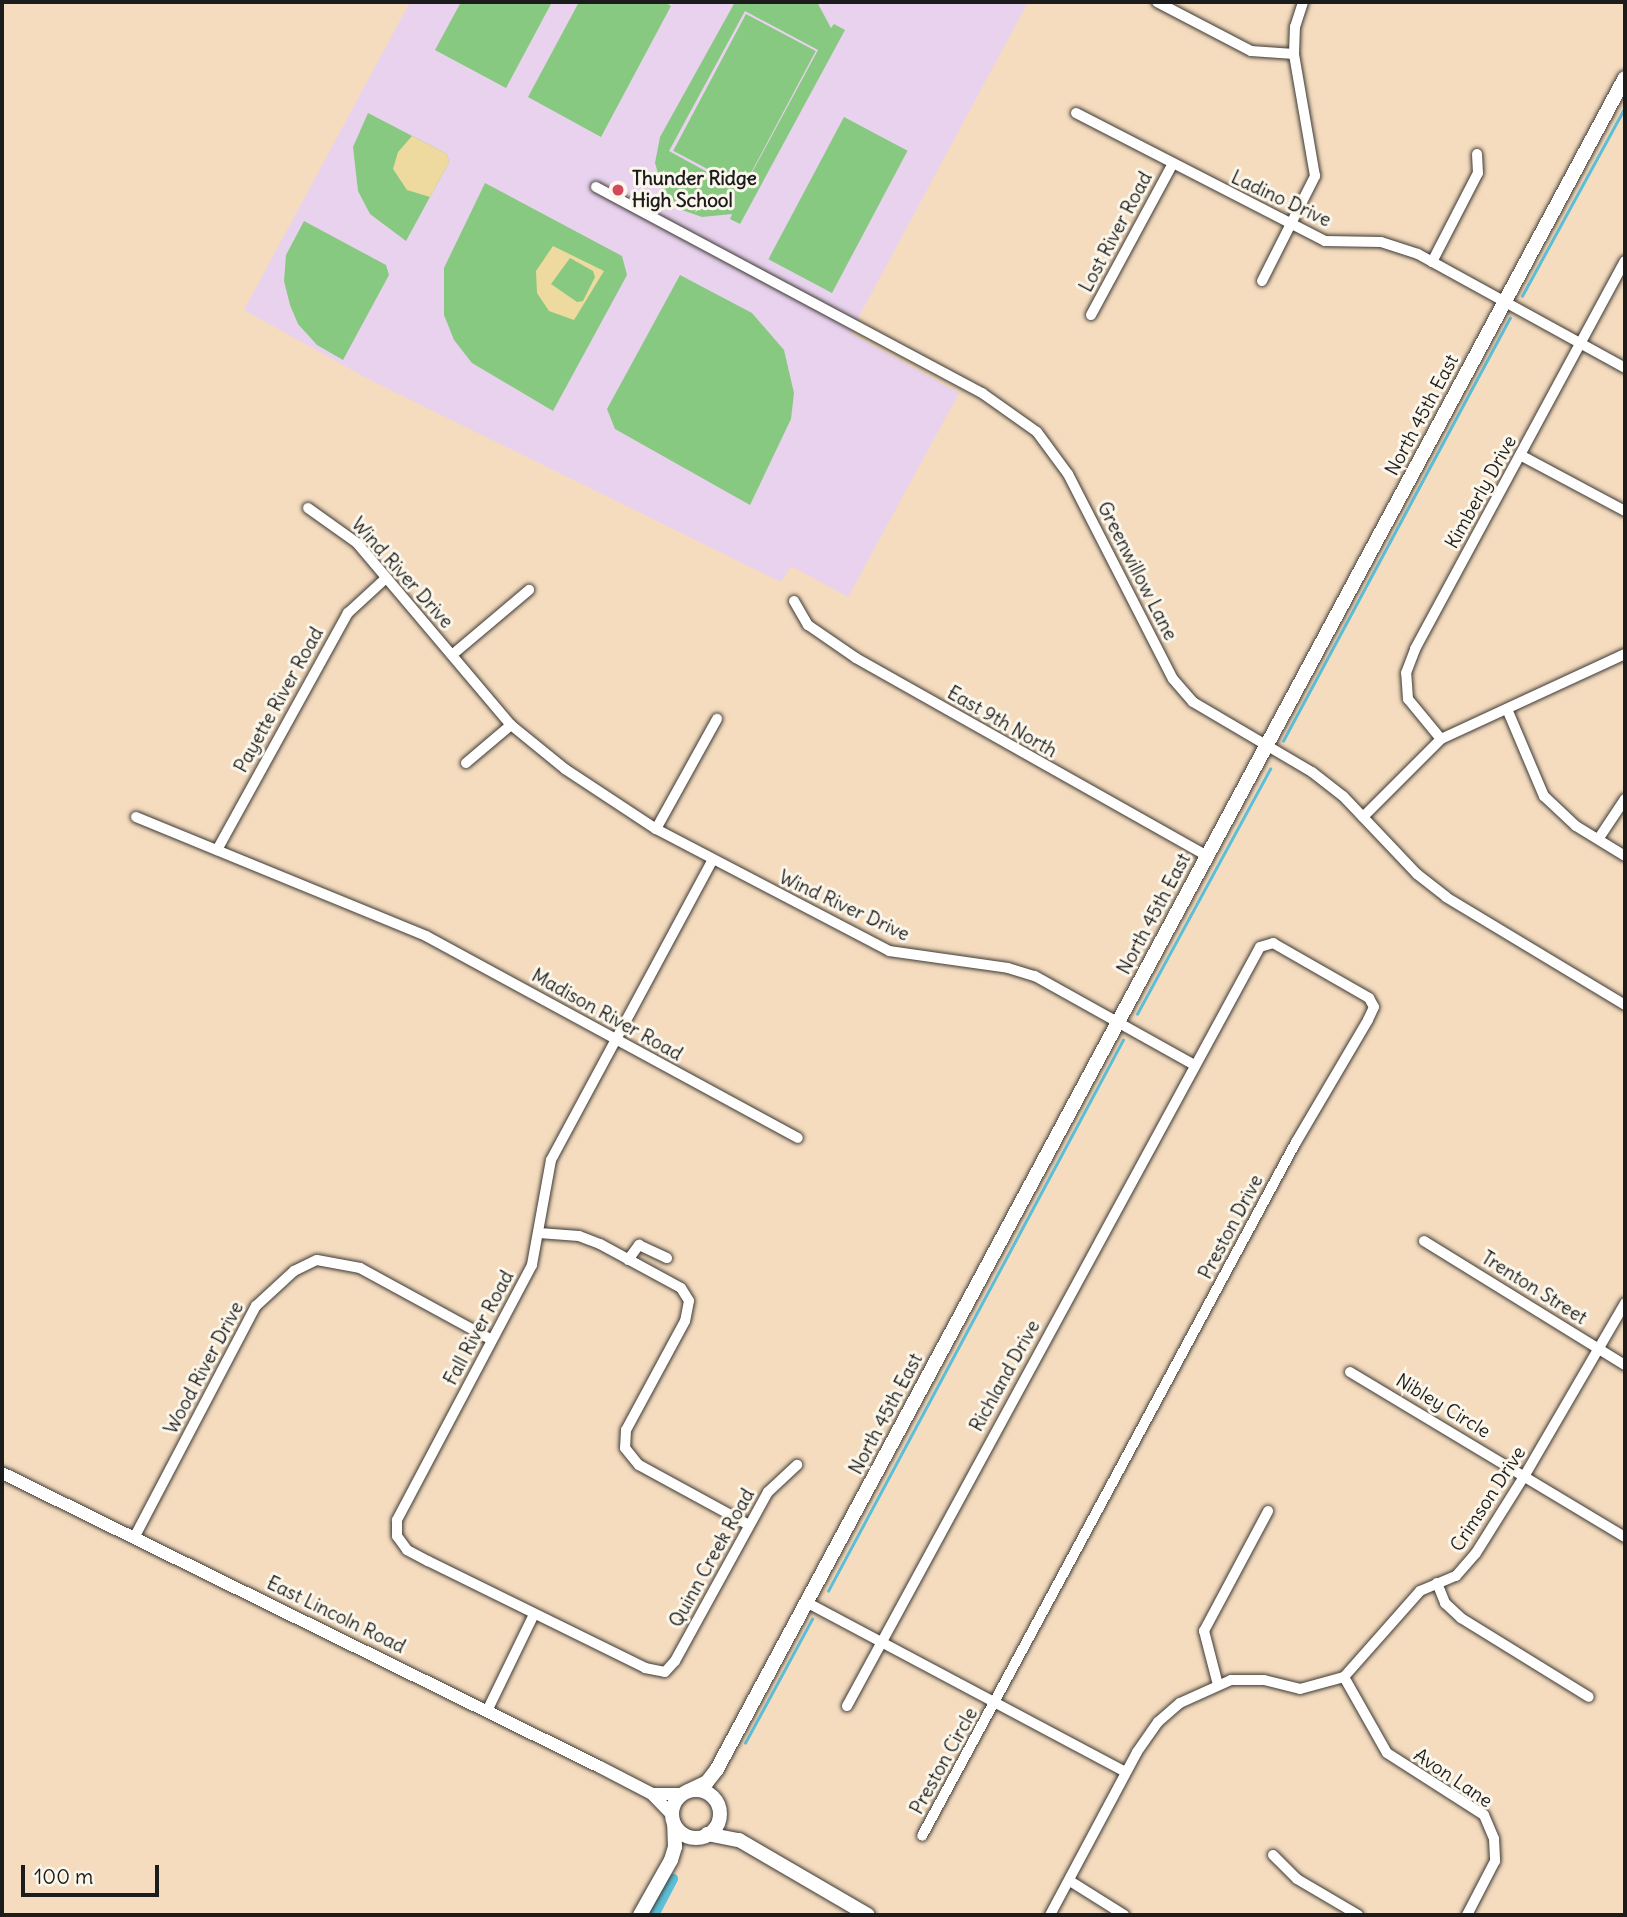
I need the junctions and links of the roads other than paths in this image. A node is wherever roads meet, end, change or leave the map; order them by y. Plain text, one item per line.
1 (1157, 2) edge
2 (1303, 2) edge
3 (1294, 54) junction
4 (1625, 78) edge
5 (1076, 113) dead end
6 (1477, 154) dead end
7 (1172, 165) junction
8 (596, 187) dead end
9 (1292, 227) junction
10 (1625, 261) edge
11 (1433, 262) junction
12 (1262, 281) dead end
13 (1506, 303) junction
14 (1091, 315) dead end
15 (1581, 344) junction
16 (1625, 368) edge
17 (1522, 456) junction
18 (308, 508) dead end
19 (1625, 510) edge
20 (386, 578) junction
21 (529, 590) dead end
22 (794, 601) dead end
23 (1625, 654) edge
24 (452, 655) junction
25 (1507, 709) junction
26 (717, 719) dead end
27 (510, 724) junction
28 (1441, 739) junction
29 (1267, 746) junction
30 (466, 763) dead end
31 (1625, 799) edge
32 (136, 817) dead end
33 (1363, 817) junction
34 (656, 829) junction
35 (1599, 838) junction
36 (216, 850) junction
37 (1207, 856) junction
38 (1625, 856) edge
39 (712, 861) junction
40 (1625, 1005) edge
41 (1117, 1023) junction
42 (616, 1039) junction
43 (1194, 1065) junction
44 (798, 1138) dead end
45 (539, 1233) junction
46 (1424, 1241) dead end
47 (667, 1258) dead end
48 (628, 1260) junction
49 (1625, 1303) edge
50 (492, 1340) junction
51 (1597, 1350) junction
52 (1625, 1365) edge
53 (1350, 1372) dead end
54 (797, 1465) dead end
55 (2, 1473) edge
56 (1525, 1475) junction
57 (1268, 1511) dead end
58 (749, 1525) junction
59 (1625, 1537) edge
60 (134, 1538) junction
61 (1437, 1584) junction
62 (806, 1602) junction
63 (534, 1614) junction
64 (881, 1640) junction
65 (665, 1672) joint
66 (1344, 1677) junction
67 (1218, 1685) junction
68 (1589, 1697) dead end
69 (996, 1703) junction
70 (847, 1706) dead end
71 (487, 1711) junction
72 (717, 1769) junction
73 (1126, 1772) junction
74 (685, 1793) junction
75 (652, 1794) junction
76 (718, 1807) junction
77 (673, 1819) junction
78 (704, 1836) junction
79 (922, 1836) dead end
80 (739, 1840) junction
81 (1273, 1855) dead end
82 (671, 1860) junction
83 (1070, 1881) junction
84 (640, 1915) edge
85 (868, 1915) edge
86 (1050, 1915) edge
87 (1124, 1915) edge
88 (1358, 1915) edge
89 (1467, 1915) edge

1 - 3 street
2 - 3 street
3 - 9 street
4 - 13 main road, North 45th East
5 - 7 street, Ladino Drive
6 - 11 street
7 - 9 street, Ladino Drive
7 - 14 street, Lost River Road
8 - 29 street, Greenwillow Lane
9 - 11 street, Ladino Drive
9 - 12 street
10 - 15 street, Kimberly Drive
11 - 13 street, Ladino Drive
13 - 15 street, Ladino Drive
13 - 29 main road, North 45th East
15 - 16 street, Ladino Drive
15 - 17 street, Kimberly Drive
17 - 19 street
17 - 28 street, Kimberly Drive
18 - 20 street, Wind River Drive
20 - 24 street, Wind River Drive
20 - 36 street, Payette River Road
21 - 24 street
22 - 37 street, East 9th North
23 - 25 street
24 - 27 street, Wind River Drive
25 - 28 street
25 - 35 street
26 - 34 street
27 - 30 street
27 - 34 street, Wind River Drive
28 - 33 street
29 - 33 street, Greenwillow Lane
29 - 37 main road, North 45th East
31 - 35 street
32 - 36 street, Madison River Road
33 - 40 street, Greenwillow Lane
34 - 39 street, Wind River Drive
35 - 38 street
36 - 42 street, Madison River Road
37 - 41 main road, North 45th East
39 - 41 street, Wind River Drive
39 - 42 street, Fall River Road
41 - 43 street, Wind River Drive
41 - 62 main road, North 45th East
42 - 44 street, Madison River Road
42 - 45 street, Fall River Road
43 - 64 street, Richland Drive
43 - 69 street, Preston Drive
45 - 48 street
45 - 50 street, Fall River Road
46 - 51 street, Trenton Street
47 - 48 street
48 - 58 street
49 - 51 street, Crimson Drive
50 - 60 street, Wood River Drive
50 - 63 street, Fall River Road
51 - 52 street, Trenton Street
51 - 56 street, Crimson Drive
53 - 56 street, Nibley Circle
54 - 58 street, Quinn Creek Road
55 - 60 street, East Lincoln Road
56 - 59 street, Nibley Circle
56 - 61 street, Crimson Drive
57 - 67 street
58 - 65 street, Quinn Creek Road
60 - 71 street, East Lincoln Road
61 - 66 street, Crimson Drive
61 - 68 street
62 - 64 street
62 - 72 main road, North 45th East
63 - 65 street, Fall River Road
63 - 71 street
64 - 69 street
64 - 70 street, Richland Drive
66 - 67 street
66 - 89 street, Avon Lane
67 - 73 street
69 - 73 street
69 - 79 street, Preston Circle
71 - 75 street, East Lincoln Road
72 - 74 main road, North 45th East
72 - 76 main road, North 45th East
73 - 83 street
74 - 75 street, East Lincoln Road
74 - 76 main road
74 - 77 main road
75 - 77 street, East Lincoln Road
76 - 78 main road
76 - 80 main road
77 - 78 main road
77 - 82 main road
78 - 80 main road
78 - 82 main road
80 - 85 main road
81 - 88 street
82 - 84 main road
83 - 86 street
83 - 87 street

